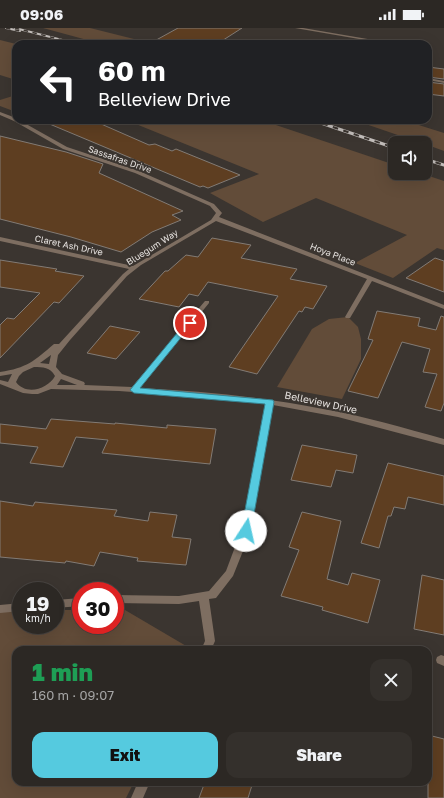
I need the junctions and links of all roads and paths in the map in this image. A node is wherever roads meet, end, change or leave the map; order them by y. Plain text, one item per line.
1 (297, 28) edge
2 (370, 40) edge
3 (432, 80) edge
4 (444, 82) edge
5 (2, 115) edge
6 (12, 119) edge
7 (23, 124) edge
8 (217, 216) junction
9 (0, 238) edge
10 (134, 268) junction
11 (370, 279) junction
12 (207, 302) dead end
13 (444, 307) edge
14 (348, 317) dead end
15 (67, 338) junction
16 (33, 365) junction
17 (52, 367) junction
18 (19, 371) junction
19 (0, 374) edge
20 (59, 376) junction
21 (0, 382) edge
22 (14, 386) junction
23 (51, 387) junction
24 (96, 388) junction
25 (134, 390) junction
26 (270, 402) junction
27 (444, 442) edge
28 (202, 596) junction
29 (124, 599) edge
30 (12, 607) edge
31 (0, 608) edge
32 (208, 646) edge
33 (142, 786) edge
34 (137, 798) edge

1 - 2 street
3 - 4 street
5 - 6 street, Sassafras Drive
7 - 8 street, Sassafras Drive
8 - 10 street, Bluegum Way
8 - 11 street, Hoya Place
9 - 10 street, Claret Ash Drive
10 - 15 street, Bluegum Way
11 - 13 street, Hoya Place
11 - 14 street
12 - 25 street
15 - 16 street, Bluegum Way
15 - 17 street, Bluegum Way
16 - 17 street
16 - 18 street
17 - 20 street
18 - 19 street
18 - 22 street
20 - 23 street
20 - 24 street, Belleview Drive
21 - 22 street
22 - 23 street, Belleview Drive
23 - 24 street, Belleview Drive
24 - 25 street, Belleview Drive
25 - 26 street, Belleview Drive
26 - 27 street, Belleview Drive
26 - 28 street
28 - 29 street
28 - 32 street
30 - 31 street
33 - 34 street

